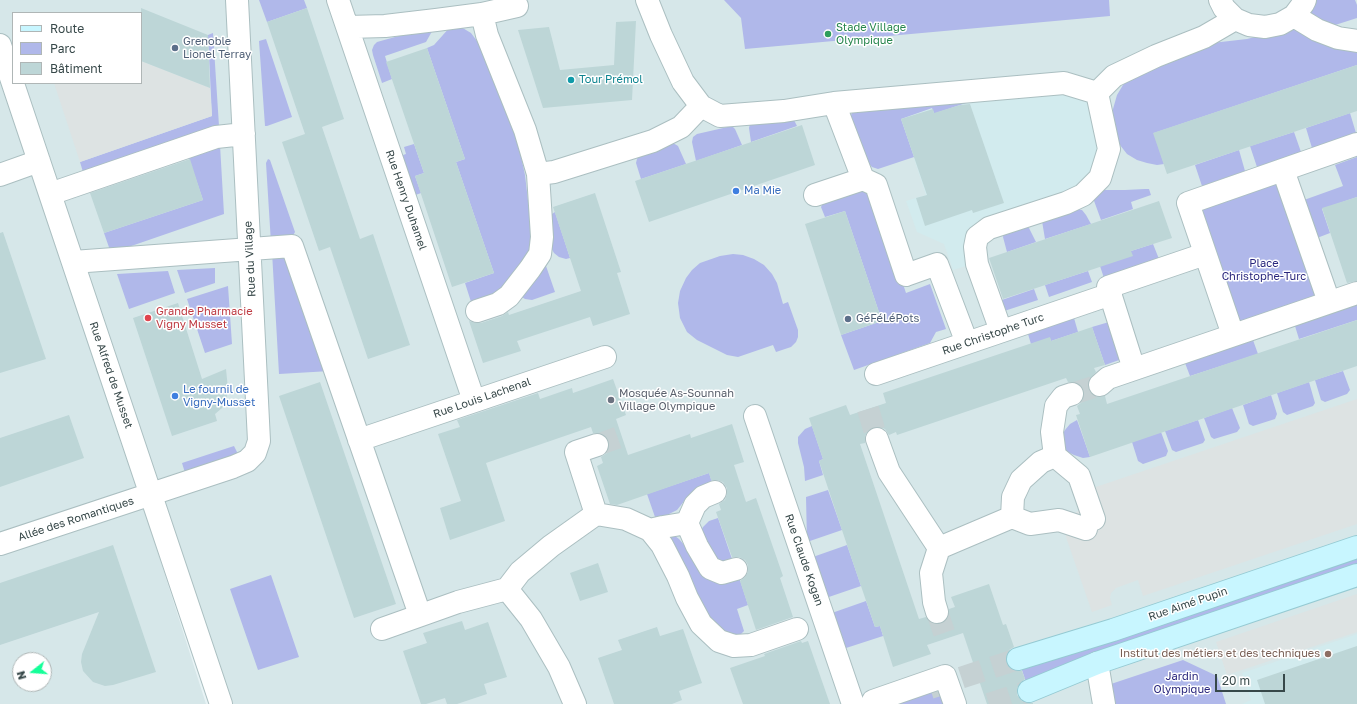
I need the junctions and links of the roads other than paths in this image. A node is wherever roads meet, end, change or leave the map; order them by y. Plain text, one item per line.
1 (237, 0) edge
2 (338, 0) edge
3 (647, 0) edge
4 (1220, 0) edge
5 (517, 6) dead end
6 (1299, 8) edge
7 (482, 14) junction
8 (1235, 19) junction
9 (348, 27) junction
10 (1357, 41) edge
11 (0, 45) edge
12 (12, 81) edge
13 (13, 84) edge
14 (1097, 93) junction
15 (834, 103) junction
16 (701, 106) junction
17 (244, 134) junction
18 (1357, 144) edge
19 (39, 161) junction
20 (1283, 170) junction
21 (538, 174) junction
22 (0, 175) edge
23 (863, 179) junction
24 (50, 194) junction
25 (815, 195) dead end
26 (250, 249) junction
27 (1206, 254) junction
28 (73, 262) junction
29 (1357, 293) edge
30 (1110, 294) junction
31 (1329, 302) junction
32 (477, 311) dead end
33 (1001, 331) junction
34 (1233, 335) junction
35 (967, 343) junction
36 (605, 357) dead end
37 (1134, 369) junction
38 (876, 374) dead end
39 (1100, 385) tunnel mouth
40 (1072, 394) tunnel mouth
41 (474, 401) junction
42 (755, 416) dead end
43 (877, 439) tunnel mouth
44 (359, 440) junction
45 (597, 444) tunnel mouth
46 (1055, 456) junction
47 (715, 492) dead end
48 (151, 494) junction
49 (596, 514) junction
50 (1012, 517) junction
51 (687, 523) junction
52 (650, 530) junction
53 (0, 544) edge
54 (1357, 547) edge
55 (939, 548) junction
56 (736, 569) dead end
57 (1357, 575) edge
58 (507, 589) junction
59 (937, 612) tunnel mouth
60 (420, 615) junction
61 (382, 629) dead end
62 (797, 629) dead end
63 (1018, 659) tunnel mouth
64 (1097, 663) junction
65 (1029, 691) tunnel mouth
66 (221, 704) edge
67 (575, 704) edge
68 (853, 704) edge
69 (874, 704) edge
70 (955, 704) edge
71 (1104, 704) edge

1 - 17 street, Rue du Village
2 - 9 street, Rue Henry Duhamel
3 - 16 street
4 - 8 street
5 - 7 street
6 - 8 street
6 - 10 street
7 - 9 street
7 - 21 street
8 - 14 street
9 - 41 street, Rue Henry Duhamel
11 - 12 street, Rue Alfred de Musset
13 - 19 street, Rue Alfred de Musset
14 - 15 street
14 - 33 street
15 - 16 street
15 - 23 street
16 - 21 street
17 - 24 street
17 - 26 street, Rue du Village
18 - 20 street
19 - 22 street
19 - 24 street, Rue Alfred de Musset
20 - 27 street
20 - 31 street
21 - 32 street
23 - 25 street
23 - 35 street
24 - 28 street, Rue Alfred de Musset
26 - 28 street
26 - 44 street
26 - 48 street, Rue du Village
27 - 30 street, Rue Christophe Turc
27 - 34 street
28 - 48 street, Rue Alfred de Musset
29 - 31 street
30 - 33 street, Rue Christophe Turc
30 - 37 street
31 - 34 street
33 - 35 street, Rue Christophe Turc
34 - 37 street
35 - 38 street, Rue Christophe Turc
36 - 41 street, Rue Louis Lachenal
37 - 39 street
40 - 46 street
41 - 44 street, Rue Louis Lachenal
42 - 68 street, Rue Claude Kogan
43 - 55 street
44 - 60 street
45 - 49 street
46 - 50 street
46 - 50 street
47 - 51 street
48 - 53 street, Allée des Romantiques
48 - 66 street, Rue Alfred de Musset
49 - 52 street
49 - 58 street
50 - 55 street
51 - 52 street
51 - 56 street
52 - 62 street
54 - 63 street, Rue Aimé Pupin
55 - 59 street
57 - 64 street
58 - 60 street
58 - 67 street
60 - 61 street
64 - 65 street
64 - 71 street
69 - 70 street

